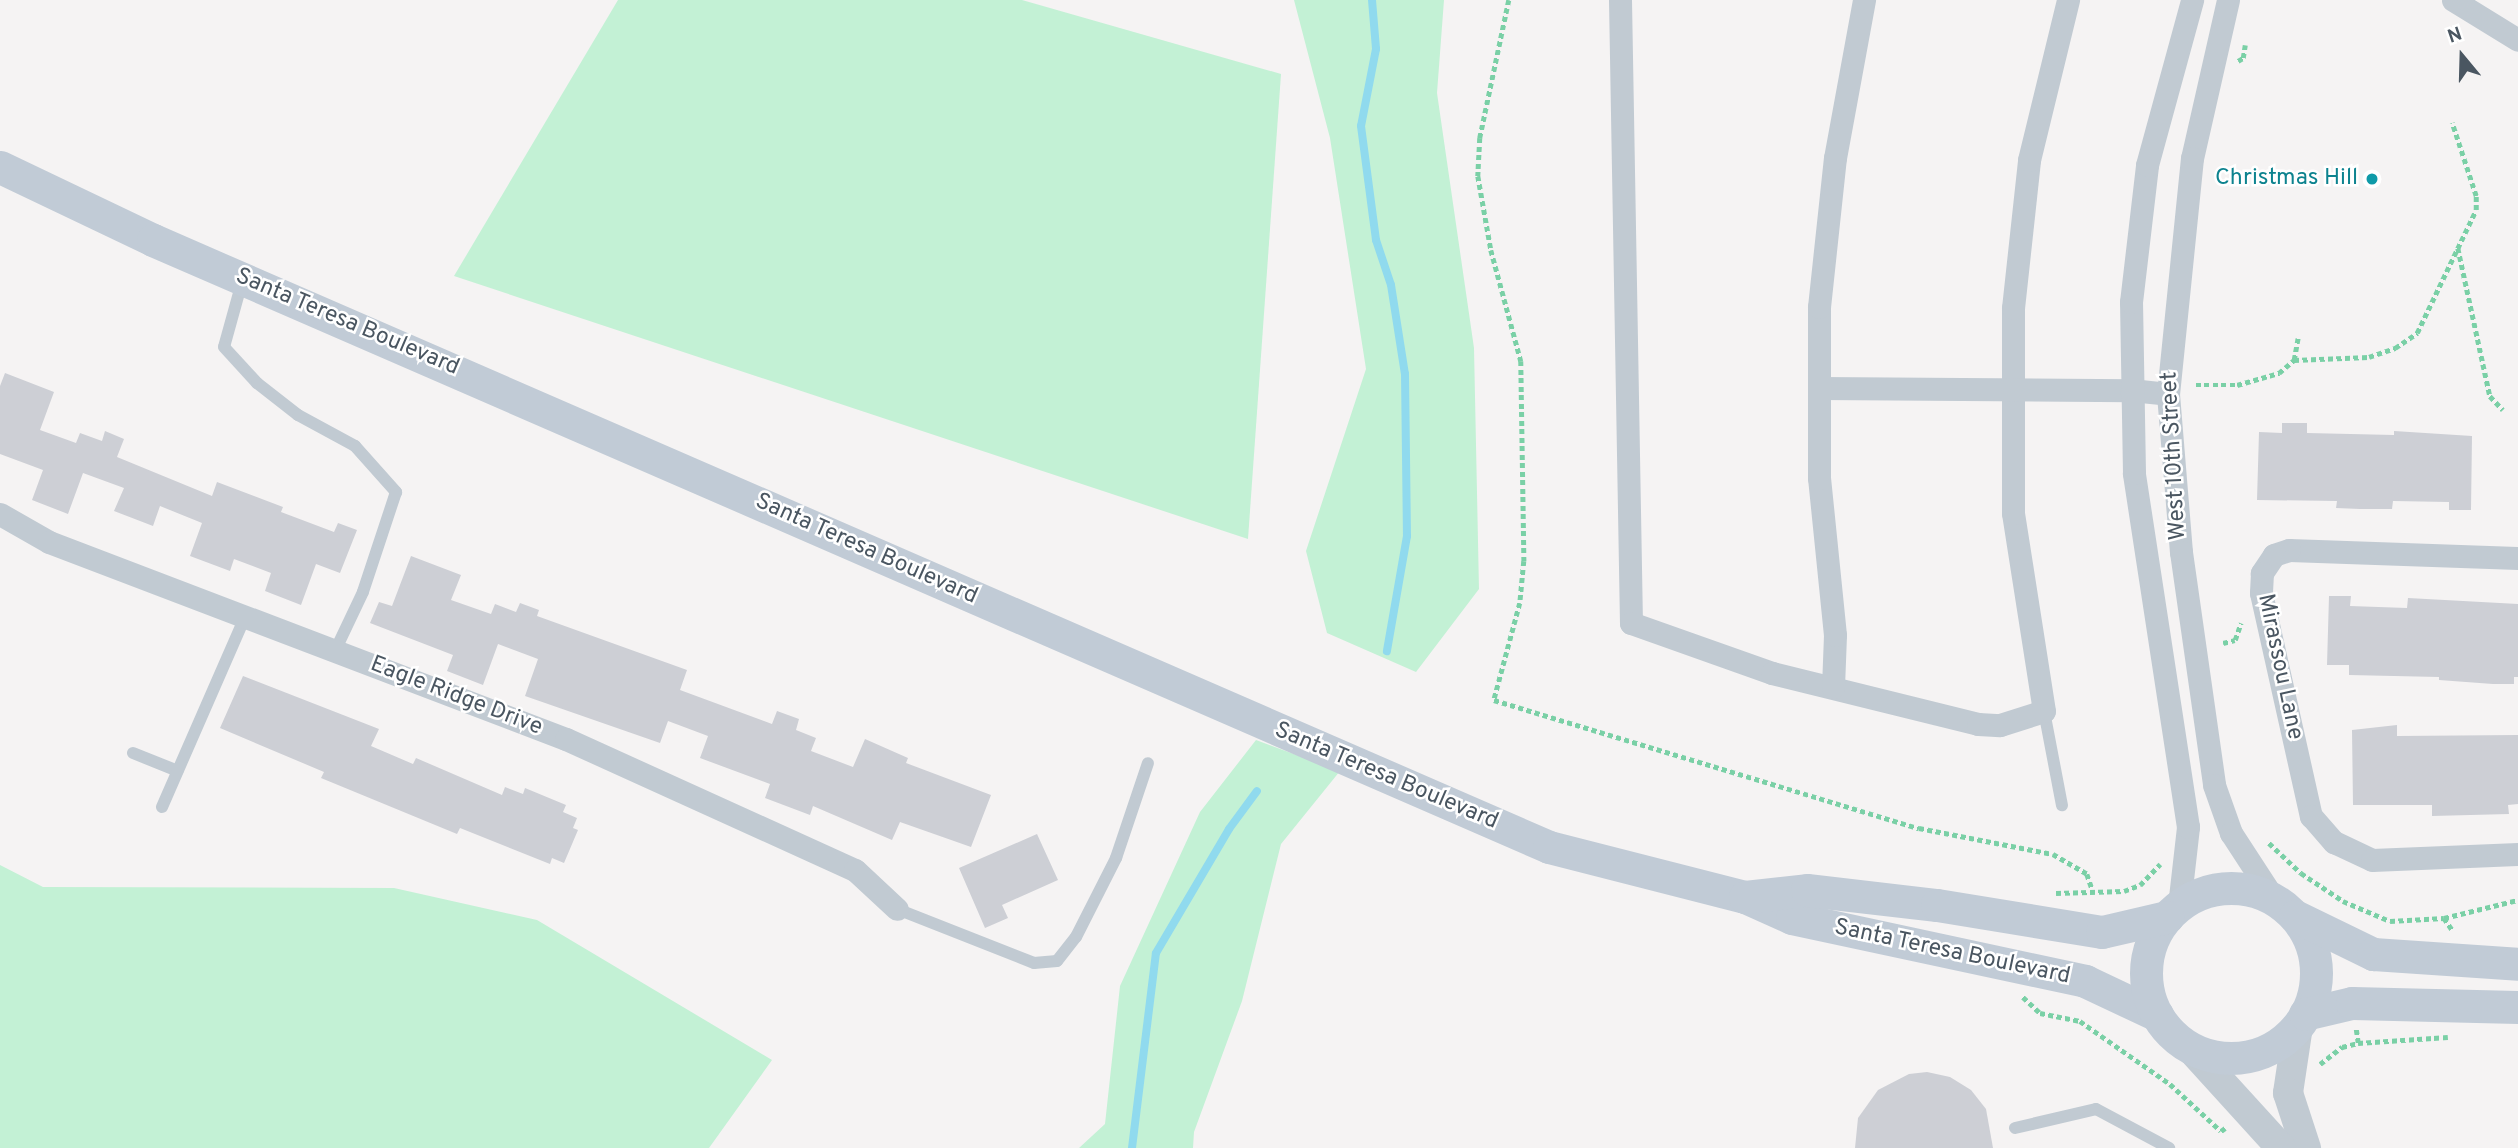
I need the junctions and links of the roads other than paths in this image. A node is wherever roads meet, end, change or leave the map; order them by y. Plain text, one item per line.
1 (1620, 0) edge
2 (1864, 0) edge
3 (2068, 0) edge
4 (2192, 0) edge
5 (2228, 0) edge
6 (2453, 0) edge
7 (2518, 40) edge
8 (0, 167) edge
9 (243, 278) junction
10 (1819, 388) junction
11 (2011, 389) junction
12 (2131, 390) junction
13 (2168, 394) junction
14 (0, 514) edge
15 (2518, 558) edge
16 (245, 617) junction
17 (335, 651) junction
18 (1833, 687) junction
19 (2044, 711) junction
20 (133, 753) dead end
21 (1148, 763) dead end
22 (178, 771) junction
23 (2062, 805) dead end
24 (162, 807) dead end
25 (2518, 854) edge
26 (1745, 897) junction
27 (2284, 908) junction
28 (897, 909) joint
29 (2173, 912) junction
30 (2518, 964) edge
31 (2518, 1007) edge
32 (2157, 1015) junction
33 (2302, 1020) junction
34 (2191, 1049) junction
35 (2015, 1128) dead end
36 (2169, 1148) edge
37 (2281, 1148) edge
38 (2306, 1148) edge

1 - 18 street
2 - 10 street
3 - 11 street
4 - 12 street, West 10th Street
5 - 13 street, West 10th Street
6 - 7 street
8 - 9 main road, Santa Teresa Boulevard
9 - 17 lane
9 - 26 main road, Santa Teresa Boulevard
10 - 11 street
10 - 18 street
11 - 12 street
11 - 19 street
12 - 13 street
12 - 29 street, West 10th Street
13 - 27 street, West 10th Street
14 - 16 street, Eagle Ridge Drive
15 - 25 street, Mirassou Lane
16 - 17 street, Eagle Ridge Drive
16 - 22 lane
17 - 28 street, Eagle Ridge Drive
18 - 19 street
19 - 23 lane
20 - 22 lane
21 - 28 lane
22 - 24 lane
26 - 29 main road, Santa Teresa Boulevard
26 - 32 main road, Santa Teresa Boulevard
27 - 29 main road
27 - 30 main road
27 - 33 main road
29 - 32 main road
31 - 33 main road
32 - 34 main road
33 - 34 main road
33 - 38 street
34 - 37 street
35 - 36 lane

